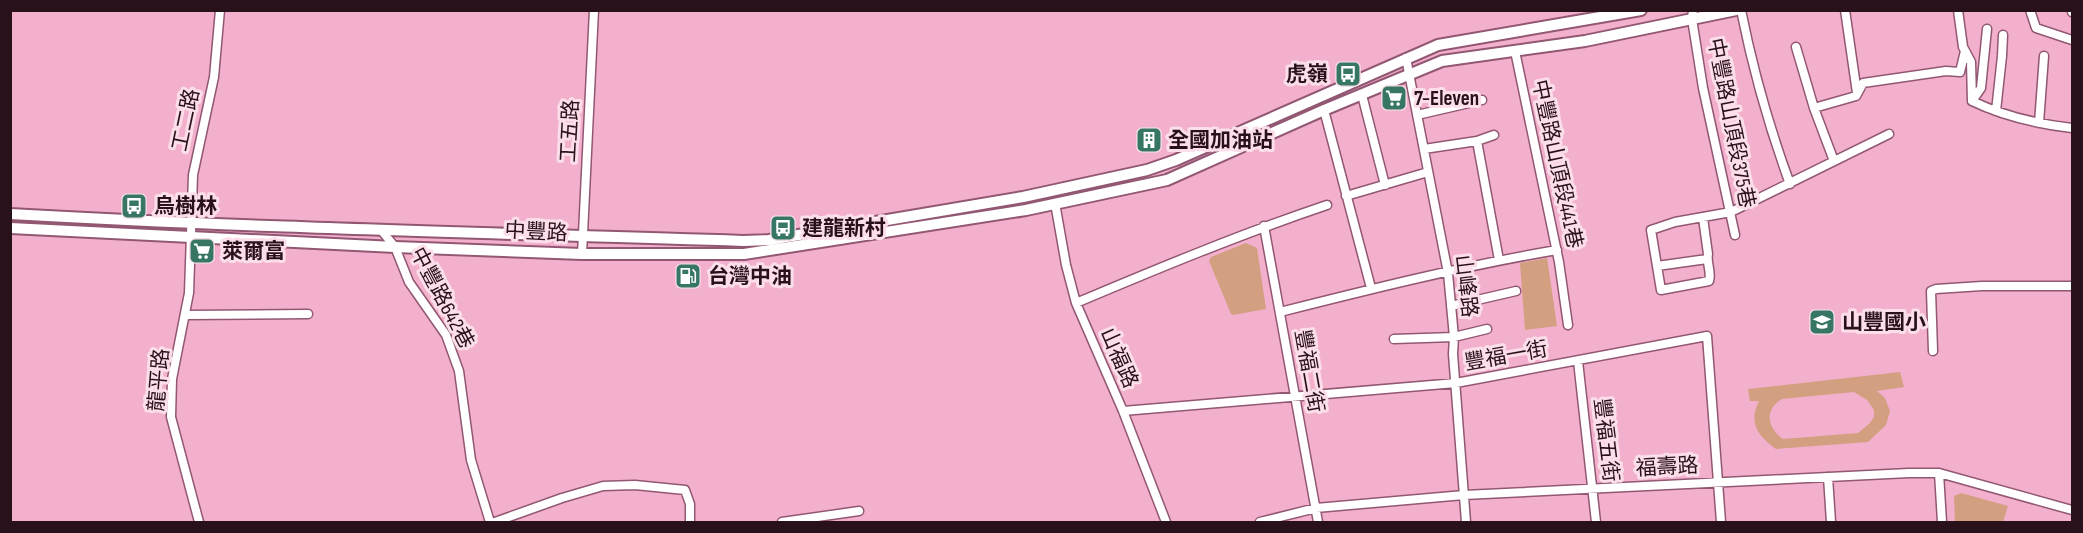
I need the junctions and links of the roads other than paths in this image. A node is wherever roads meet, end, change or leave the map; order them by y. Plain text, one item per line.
1 (220, 10) edge
2 (594, 10) edge
3 (1641, 10) edge
4 (1736, 10) edge
5 (1741, 10) edge
6 (1845, 10) edge
7 (1958, 10) edge
8 (2030, 10) edge
9 (1693, 15) edge
10 (1987, 29) dead end
11 (2003, 35) dead end
12 (2073, 40) edge
13 (1796, 47) dead end
14 (1515, 51) junction
15 (1965, 51) junction
16 (2044, 57) dead end
17 (1406, 58) junction
18 (1409, 75) junction
19 (1857, 94) junction
20 (1362, 95) junction
21 (1482, 100) dead end
22 (1972, 101) junction
23 (1814, 108) junction
24 (1324, 110) junction
25 (1996, 111) junction
26 (1417, 115) junction
27 (2039, 123) junction
28 (2073, 128) edge
29 (1889, 134) dead end
30 (1494, 135) dead end
31 (1477, 141) junction
32 (1424, 149) junction
33 (1834, 161) junction
34 (1428, 172) junction
35 (1790, 184) junction
36 (1385, 185) junction
37 (1346, 196) junction
38 (1056, 204) junction
39 (1327, 205) dead end
40 (1731, 212) junction
41 (10, 214) edge
42 (1703, 218) junction
43 (192, 224) junction
44 (1264, 226) junction
45 (10, 228) edge
46 (381, 230) junction
47 (1735, 235) dead end
48 (191, 237) junction
49 (582, 237) junction
50 (713, 240) junction
51 (395, 247) junction
52 (1557, 250) junction
53 (713, 253) junction
54 (582, 254) junction
55 (1707, 259) junction
56 (1499, 260) junction
57 (1658, 266) junction
58 (1448, 273) junction
59 (2073, 286) edge
60 (1371, 288) junction
61 (1516, 291) dead end
62 (1076, 303) junction
63 (1451, 306) junction
64 (1280, 312) junction
65 (308, 314) dead end
66 (185, 315) junction
67 (1568, 325) dead end
68 (1487, 328) dead end
69 (1454, 337) junction
70 (1394, 339) dead end
71 (1933, 351) dead end
72 (1578, 361) junction
73 (1456, 383) junction
74 (1295, 397) junction
75 (1124, 411) junction
76 (1940, 473) junction
77 (1828, 477) junction
78 (1718, 483) junction
79 (1594, 489) junction
80 (1464, 495) junction
81 (1316, 508) junction
82 (2073, 510) edge
83 (859, 511) dead end
84 (199, 522) edge
85 (493, 522) edge
86 (690, 522) edge
87 (782, 522) edge
88 (1166, 522) edge
89 (1260, 522) edge
90 (1318, 522) edge
91 (1466, 522) edge
92 (1596, 522) edge
93 (1721, 522) edge
94 (1831, 522) edge
95 (1942, 522) edge

1 - 43 street, 工二路
2 - 49 street, 工五路
3 - 17 main road, 中豐路
4 - 9 main road, 中豐路
5 - 35 street
6 - 19 street
7 - 15 street
8 - 12 street
9 - 14 main road, 中豐路
9 - 40 street, 中豐路山頂段375巷
10 - 22 street
11 - 25 street
13 - 23 street
14 - 18 main road, 中豐路
14 - 52 street, 中豐路山頂段441巷
15 - 19 street
15 - 22 street
16 - 27 street
17 - 18 street, 山峰路
17 - 50 main road, 中豐路
18 - 20 main road, 中豐路
18 - 26 street, 山峰路
19 - 23 street
20 - 24 main road, 中豐路
20 - 36 street
21 - 26 street
22 - 25 street
23 - 33 street
24 - 37 street
24 - 38 main road, 中豐路
25 - 27 street
26 - 32 street, 山峰路
27 - 28 street
29 - 33 street
30 - 31 street
31 - 32 street
31 - 56 street
32 - 34 street, 山峰路
33 - 35 street
34 - 36 street
34 - 58 street, 山峰路
35 - 40 street
36 - 37 street
37 - 60 street
38 - 53 main road, 中豐路
38 - 62 street, 山福路
39 - 44 street
40 - 42 street
40 - 47 street, 中豐路山頂段375巷
41 - 43 main road, 中豐路
42 - 55 street
42 - 57 street
43 - 46 main road, 中豐路
43 - 48 street, 工二路
44 - 62 street
44 - 64 street, 豐福二街
45 - 48 main road, 中豐路
46 - 49 main road, 中豐路
46 - 51 street, 中豐路642巷
48 - 51 main road, 中豐路
48 - 66 street, 龍平路
49 - 50 main road, 中豐路
49 - 54 street, 工五路
50 - 53 main road
51 - 54 main road, 中豐路
51 - 85 street, 中豐路642巷
52 - 56 street
52 - 67 street, 中豐路山頂段441巷
53 - 54 main road, 中豐路
55 - 57 street
55 - 57 street
56 - 58 street
58 - 60 street
58 - 63 street, 山峰路
59 - 71 street
60 - 64 street
61 - 63 street
62 - 75 street, 山福路
63 - 69 street, 山峰路
64 - 74 street, 豐福二街
65 - 66 street
66 - 84 street, 龍平路
68 - 69 street
69 - 70 street
69 - 73 street, 山峰路
72 - 73 street, 豐福一街
72 - 78 street, 豐福一街
72 - 79 street, 豐福五街
73 - 74 street, 豐福一街
73 - 80 street, 山峰路
74 - 75 street, 豐福一街
74 - 81 street, 豐福二街
75 - 88 street, 山福路
76 - 77 street, 福壽路
76 - 82 street, 福壽路
76 - 95 street
77 - 78 street, 福壽路
77 - 94 street
78 - 79 street, 福壽路
78 - 93 street, 豐福一街
79 - 80 street, 福壽路
79 - 92 street, 豐福五街
80 - 81 street, 福壽路
80 - 91 street, 山峰路
81 - 89 street, 福壽路
81 - 90 street, 豐福二街
83 - 87 street
85 - 86 street

